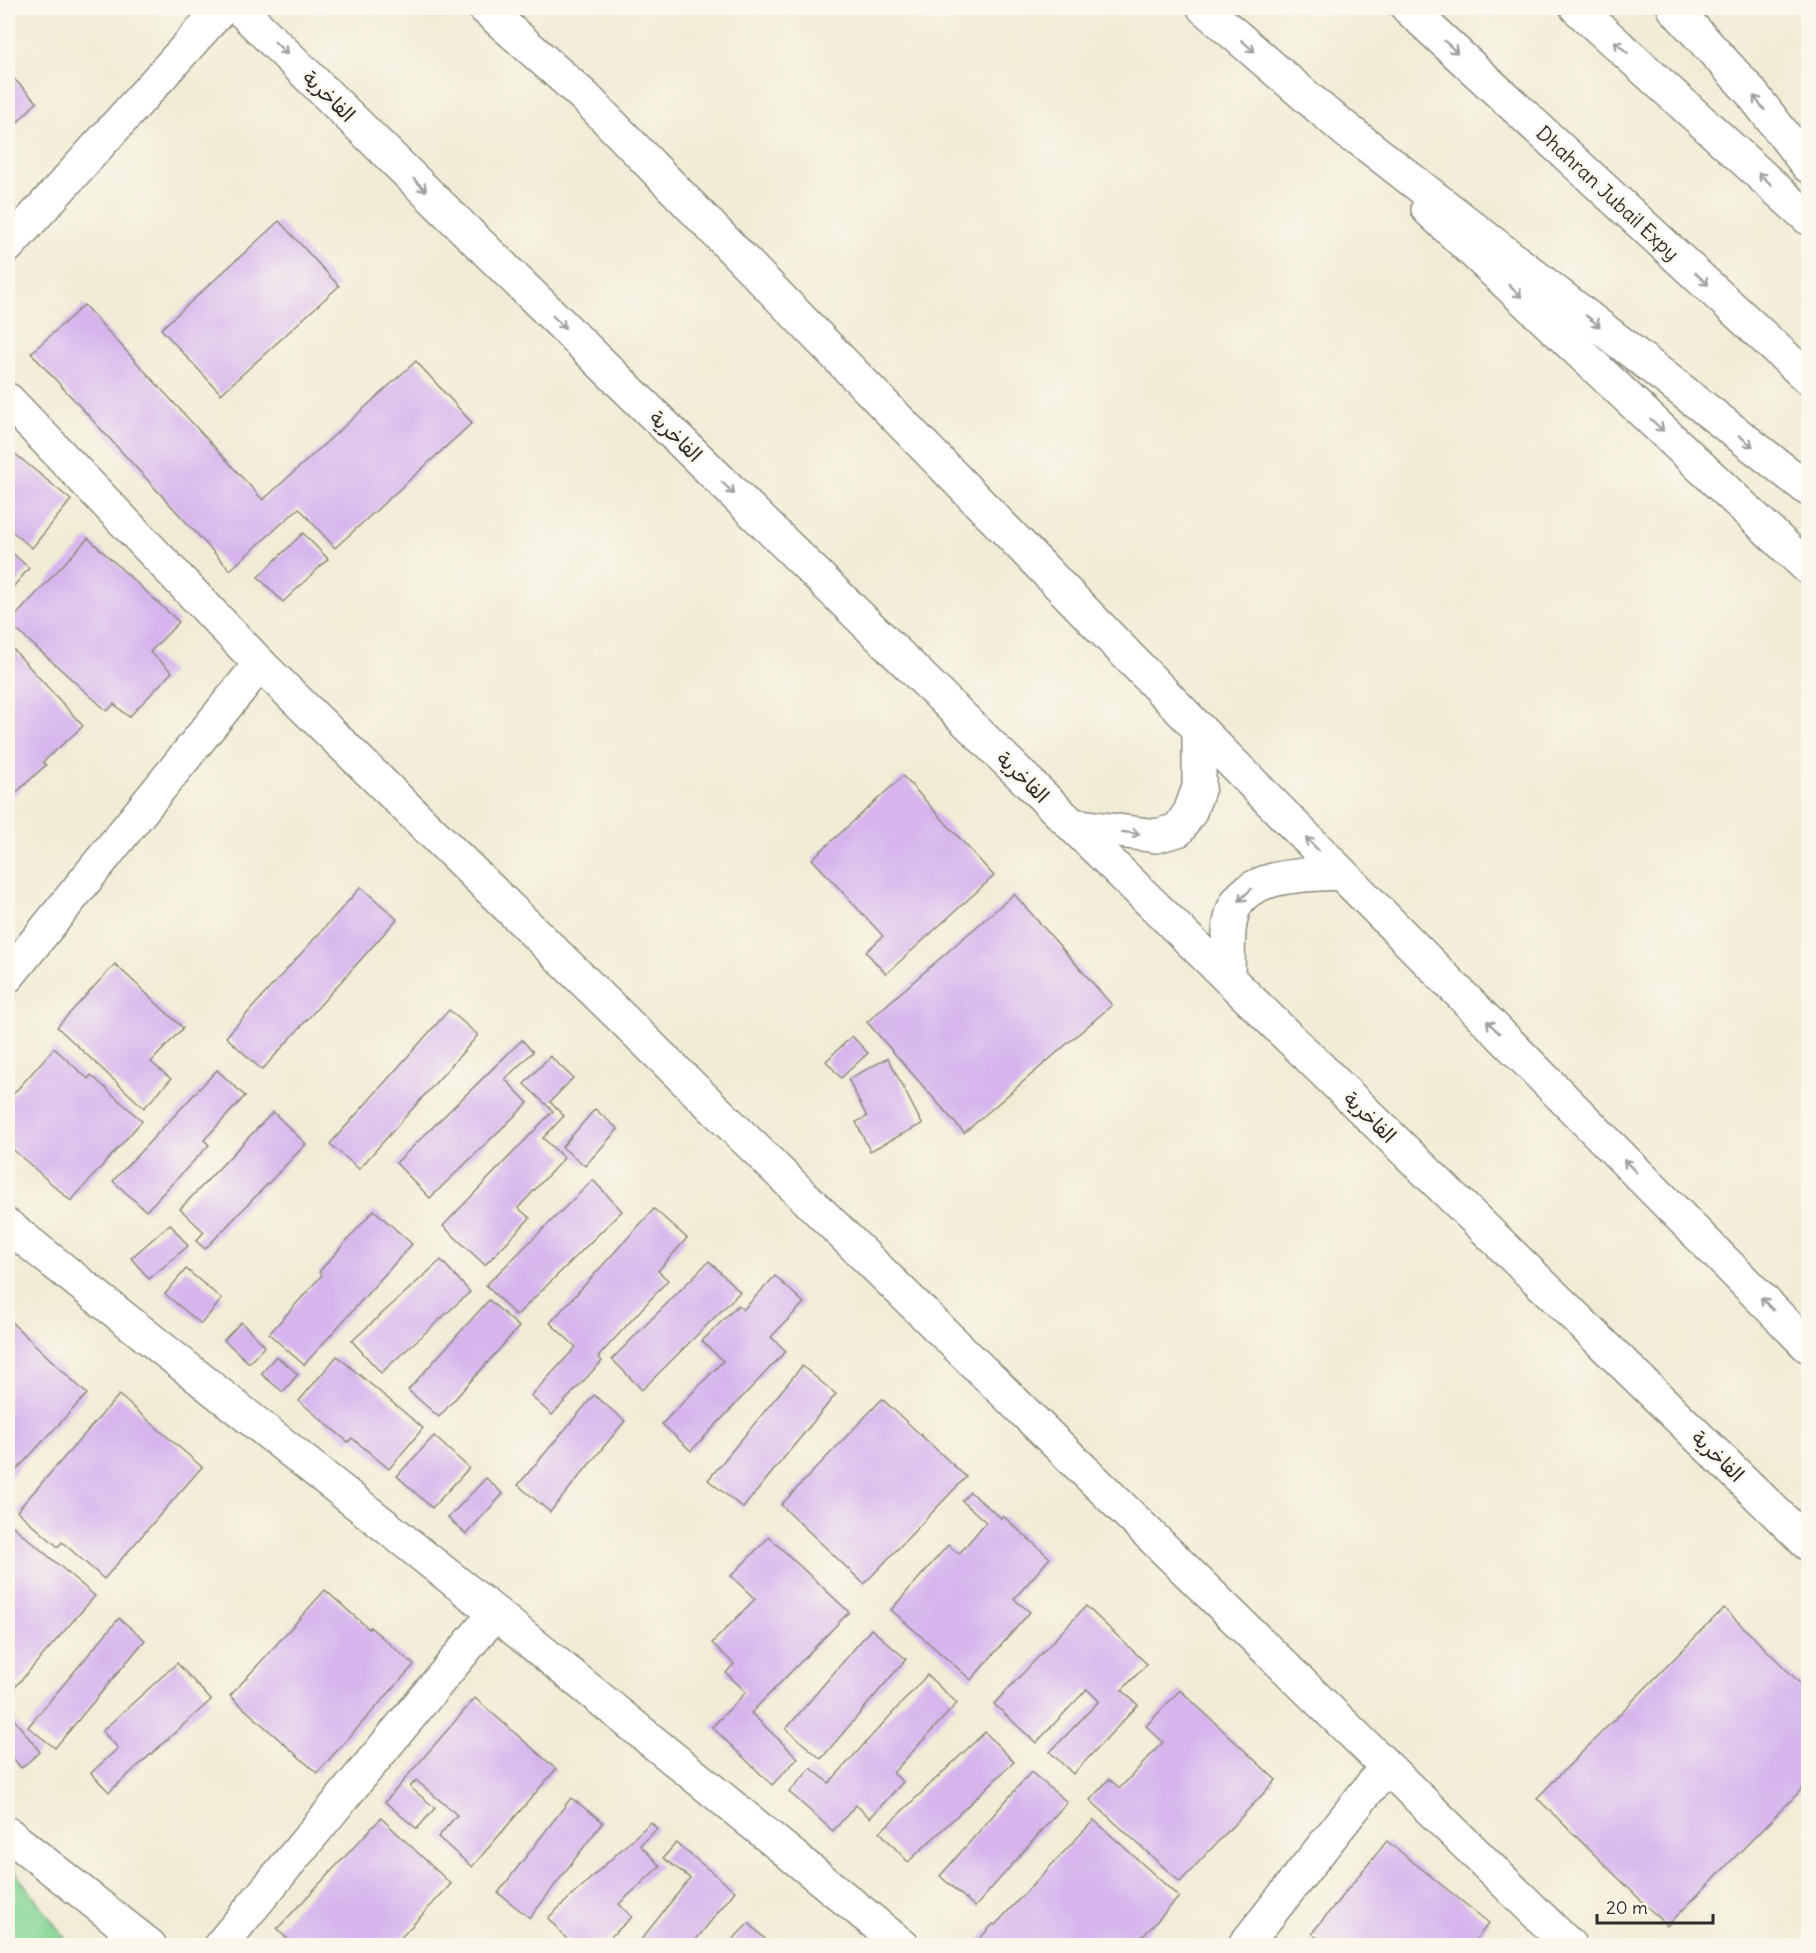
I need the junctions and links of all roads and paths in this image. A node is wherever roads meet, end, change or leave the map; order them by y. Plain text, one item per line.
1 (222, 8) edge
2 (239, 8) edge
3 (484, 8) edge
4 (1204, 8) edge
5 (1408, 8) edge
6 (1577, 8) edge
7 (1674, 8) edge
8 (1331, 117) junction
9 (1809, 166) edge
10 (1809, 218) edge
11 (8, 246) edge
12 (1809, 378) edge
13 (8, 400) edge
14 (1809, 489) edge
15 (1809, 568) edge
16 (260, 664) junction
17 (1199, 729) junction
18 (1073, 825) junction
19 (1341, 873) junction
20 (8, 976) edge
21 (1228, 978) junction
22 (8, 1226) edge
23 (1809, 1346) edge
24 (1809, 1545) edge
25 (495, 1613) junction
26 (1386, 1767) junction
27 (8, 1834) edge
28 (150, 1946) edge
29 (220, 1946) edge
30 (903, 1946) edge
31 (1244, 1946) edge
32 (1570, 1946) edge

1 - 11 main road
2 -> 18 main road, الفاخرية
3 - 17 main road
4 -> 8 main road
5 -> 12 main road, Dhahran Jubail Expy
10 -> 6 main road
9 -> 7 main road
8 -> 14 main road
8 -> 15 main road
13 - 16 main road
16 - 20 main road
16 - 26 main road
18 -> 17 main road
19 -> 17 main road
18 - 21 main road, الفاخرية
19 -> 21 main road
23 -> 19 main road
21 - 24 main road, الفاخرية
22 - 25 main road
25 - 29 main road
25 - 30 main road
26 - 31 main road
26 - 32 main road
27 - 28 main road

